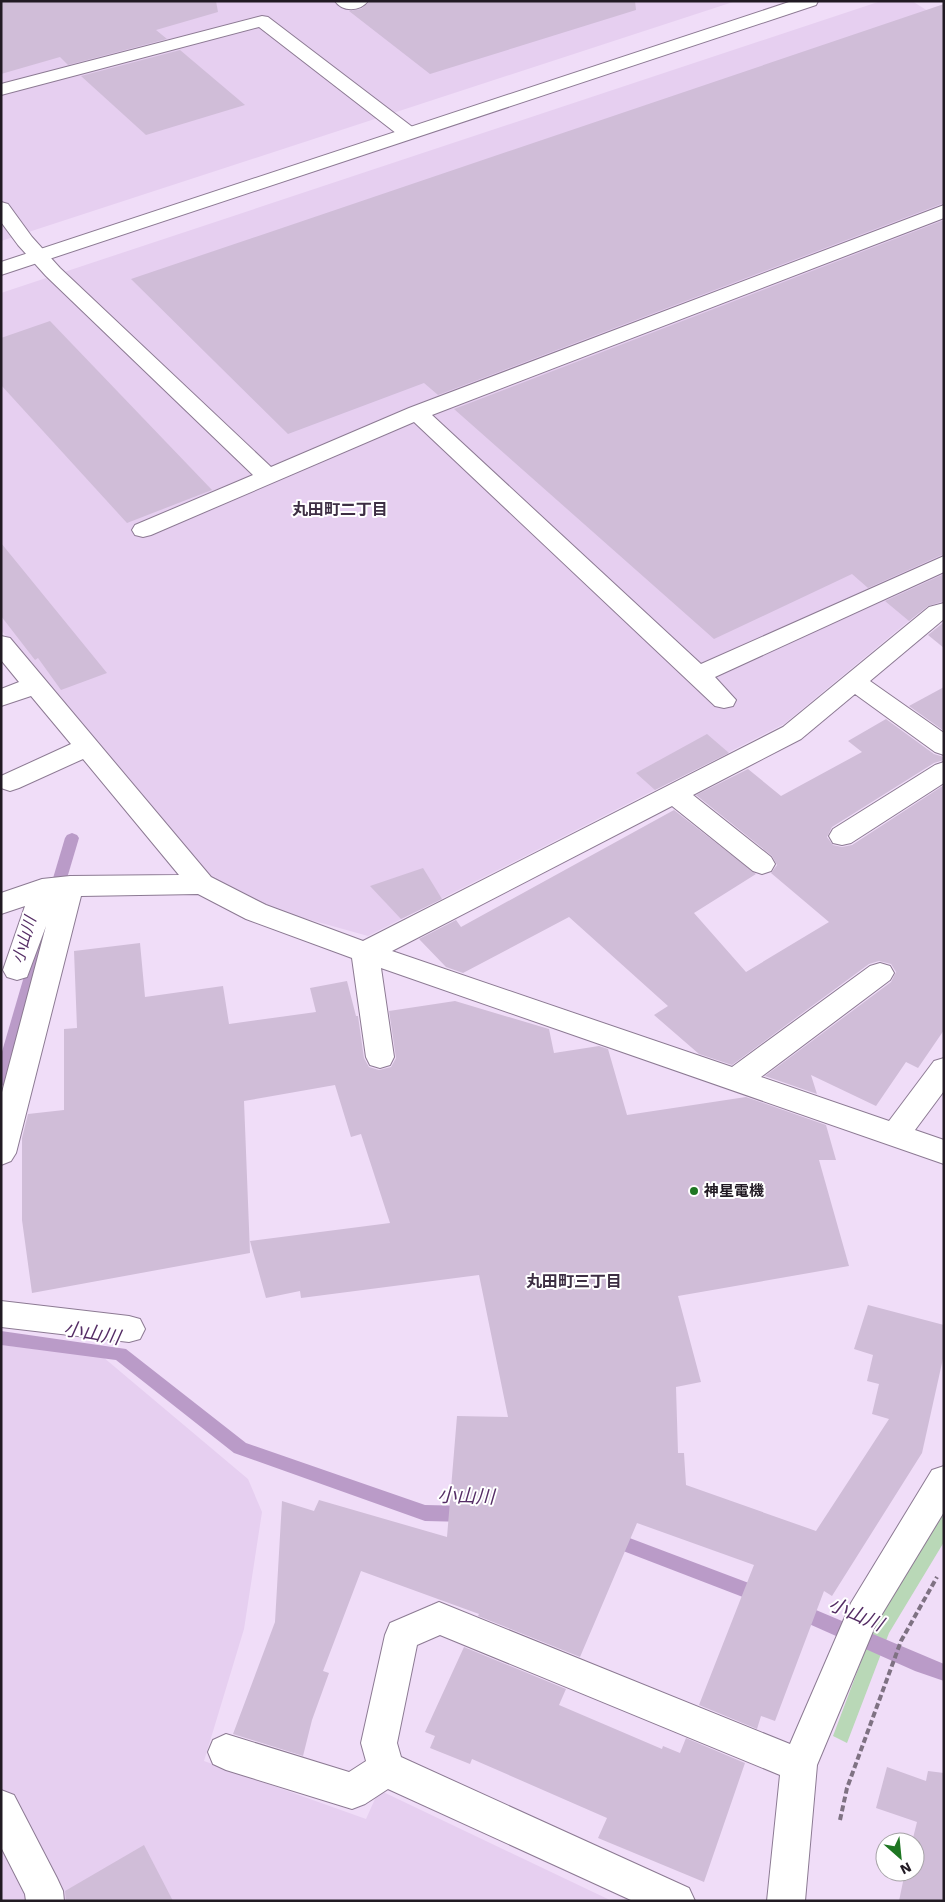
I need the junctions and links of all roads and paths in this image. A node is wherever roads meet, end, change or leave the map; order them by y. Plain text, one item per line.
1 (343, 1) edge
2 (360, 1) edge
3 (810, 1) edge
4 (1, 90) edge
5 (408, 133) junction
6 (1, 208) edge
7 (944, 211) edge
8 (7, 226) edge
9 (39, 257) junction
10 (1, 269) edge
11 (416, 413) junction
12 (267, 476) junction
13 (143, 530) dead end
14 (944, 563) edge
15 (944, 611) edge
16 (1, 644) edge
17 (699, 675) junction
18 (854, 681) junction
19 (35, 685) junction
20 (1, 698) edge
21 (724, 700) dead end
22 (944, 746) edge
23 (86, 747) junction
24 (944, 772) edge
25 (10, 782) dead end
26 (674, 794) junction
27 (842, 836) dead end
28 (762, 864) dead end
29 (202, 884) junction
30 (70, 886) junction
31 (42, 889) junction
32 (1, 904) edge
33 (365, 952) junction
34 (17, 970) dead end
35 (880, 973) dead end
36 (380, 1057) dead end
37 (944, 1069) edge
38 (736, 1080) junction
39 (896, 1135) junction
40 (944, 1152) edge
41 (1, 1153) edge
42 (1, 1314) edge
43 (129, 1330) dead end
44 (944, 1481) edge
45 (939, 1574) dead end
46 (226, 1752) dead end
47 (799, 1765) junction
48 (386, 1769) junction
49 (1, 1808) edge
50 (839, 1824) dead end
51 (45, 1901) edge
52 (676, 1901) edge
53 (786, 1901) edge

1 - 2 street
3 - 5 street
4 - 5 street
5 - 9 street
6 - 8 street
7 - 11 street
8 - 9 street
9 - 10 street
9 - 12 street
11 - 12 street
11 - 17 street
12 - 13 street
14 - 17 street
15 - 18 street
16 - 19 street
17 - 21 street
18 - 22 street
18 - 26 street
19 - 20 street
19 - 23 street
23 - 25 street
23 - 29 street
24 - 27 street
26 - 28 street
26 - 33 street
29 - 30 street
29 - 33 street
30 - 31 street
30 - 41 street
31 - 32 street
31 - 34 street
33 - 36 street
33 - 38 street
35 - 38 street
37 - 39 street
38 - 39 street
39 - 40 street
42 - 43 street
44 - 47 street
45 - 50 path
46 - 48 street
47 - 48 street
47 - 53 street
48 - 52 street
49 - 51 street

